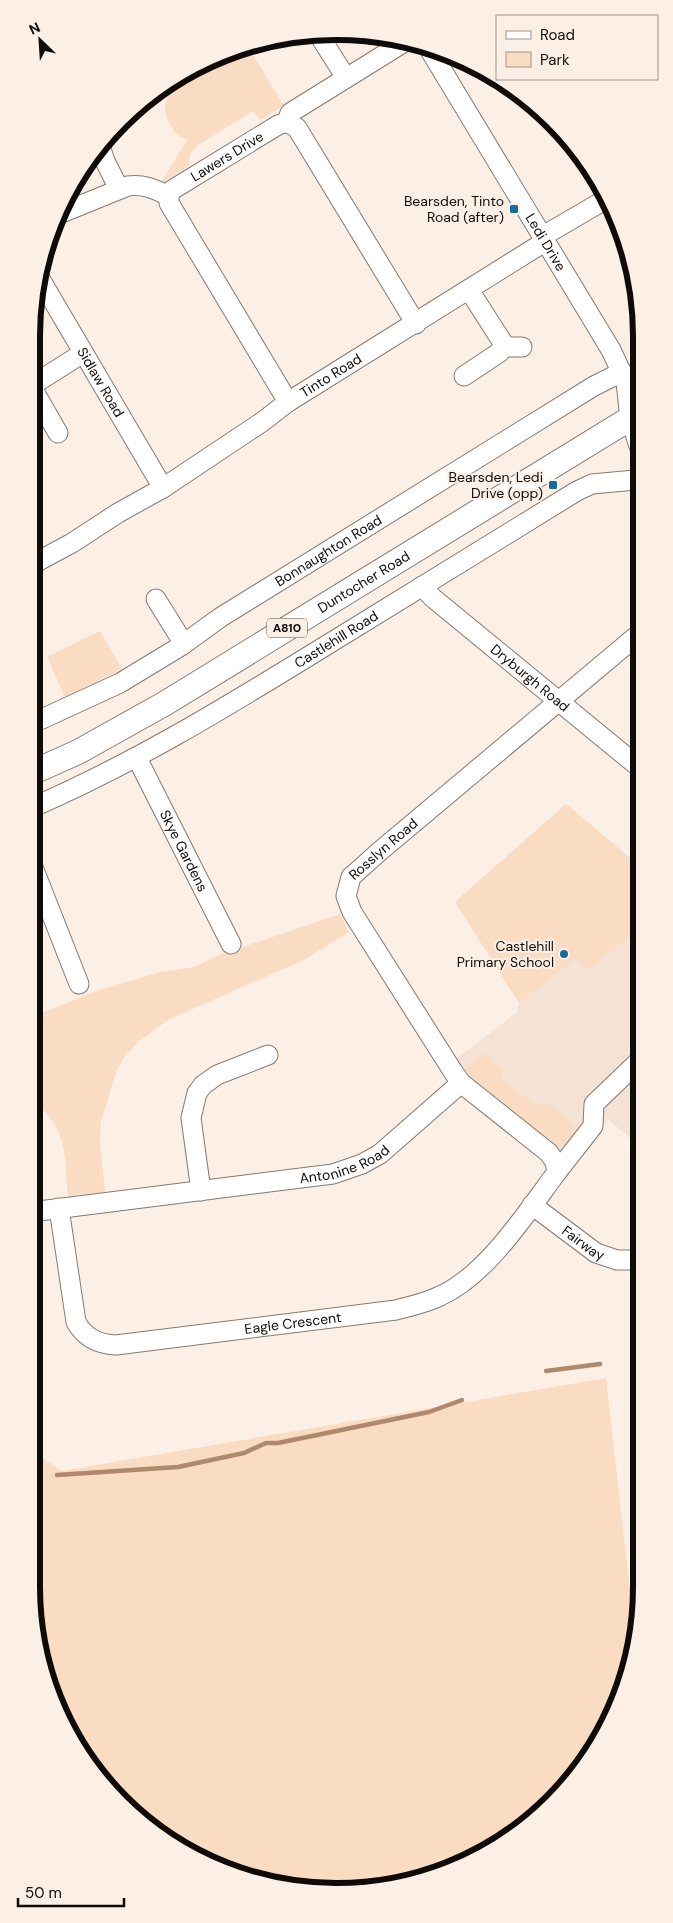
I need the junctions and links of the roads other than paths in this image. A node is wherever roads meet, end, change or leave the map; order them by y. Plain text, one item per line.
1 (323, 41) edge
2 (397, 47) edge
3 (434, 57) edge
4 (346, 78) junction
5 (287, 122) junction
6 (103, 154) edge
7 (119, 189) junction
8 (169, 196) junction
9 (601, 203) edge
10 (69, 210) edge
11 (545, 239) junction
12 (45, 286) edge
13 (469, 290) junction
14 (416, 324) junction
15 (502, 347) junction
16 (522, 347) dead end
17 (84, 353) junction
18 (622, 372) junction
19 (464, 376) dead end
20 (40, 380) edge
21 (40, 402) edge
22 (288, 402) junction
23 (633, 409) edge
24 (633, 417) edge
25 (58, 433) dead end
26 (633, 480) edge
27 (164, 488) junction
28 (40, 560) edge
29 (422, 586) junction
30 (156, 599) dead end
31 (633, 639) edge
32 (184, 644) junction
33 (559, 701) junction
34 (40, 720) edge
35 (137, 758) junction
36 (633, 762) edge
37 (40, 770) edge
38 (40, 804) edge
39 (40, 885) edge
40 (231, 944) dead end
41 (79, 984) dead end
42 (268, 1055) dead end
43 (633, 1067) edge
44 (461, 1082) junction
45 (558, 1172) junction
46 (201, 1191) junction
47 (532, 1206) junction
48 (59, 1208) junction
49 (40, 1211) edge
50 (633, 1260) edge

1 - 4 street
2 - 4 street, Lawers Drive
3 - 11 street, Ledi Drive
4 - 5 street, Lawers Drive
5 - 8 street, Lawers Drive
5 - 14 street
6 - 7 street
7 - 8 street
7 - 10 street
8 - 22 street
9 - 11 street, Tinto Road
11 - 13 street, Tinto Road
11 - 18 street, Ledi Drive
12 - 17 street, Sidlaw Road
13 - 14 street, Tinto Road
13 - 15 street
14 - 22 street, Tinto Road
15 - 16 street
15 - 19 street
17 - 20 street
17 - 27 street, Sidlaw Road
18 - 23 street, Ledi Drive
18 - 32 street, Bonnaughton Road
21 - 25 street
22 - 27 street, Tinto Road
24 - 37 main road, Duntocher Road / A810
26 - 29 street, Castlehill Road
27 - 28 street, Tinto Road
29 - 33 street, Dryburgh Road
29 - 35 street, Castlehill Road
30 - 32 street
31 - 33 street, Rosslyn Road
32 - 34 street, Bonnaughton Road
33 - 36 street, Dryburgh Road
33 - 44 street, Rosslyn Road
35 - 38 street, Castlehill Road
35 - 40 street, Skye Gardens
39 - 41 street
42 - 46 street
43 - 45 street, Eagle Crescent
44 - 45 street, Rosslyn Road
44 - 46 street, Antonine Road
45 - 47 street, Eagle Crescent
46 - 48 street, Antonine Road
47 - 48 street, Eagle Crescent
47 - 50 street, Fairway
48 - 49 street, Antonine Road

